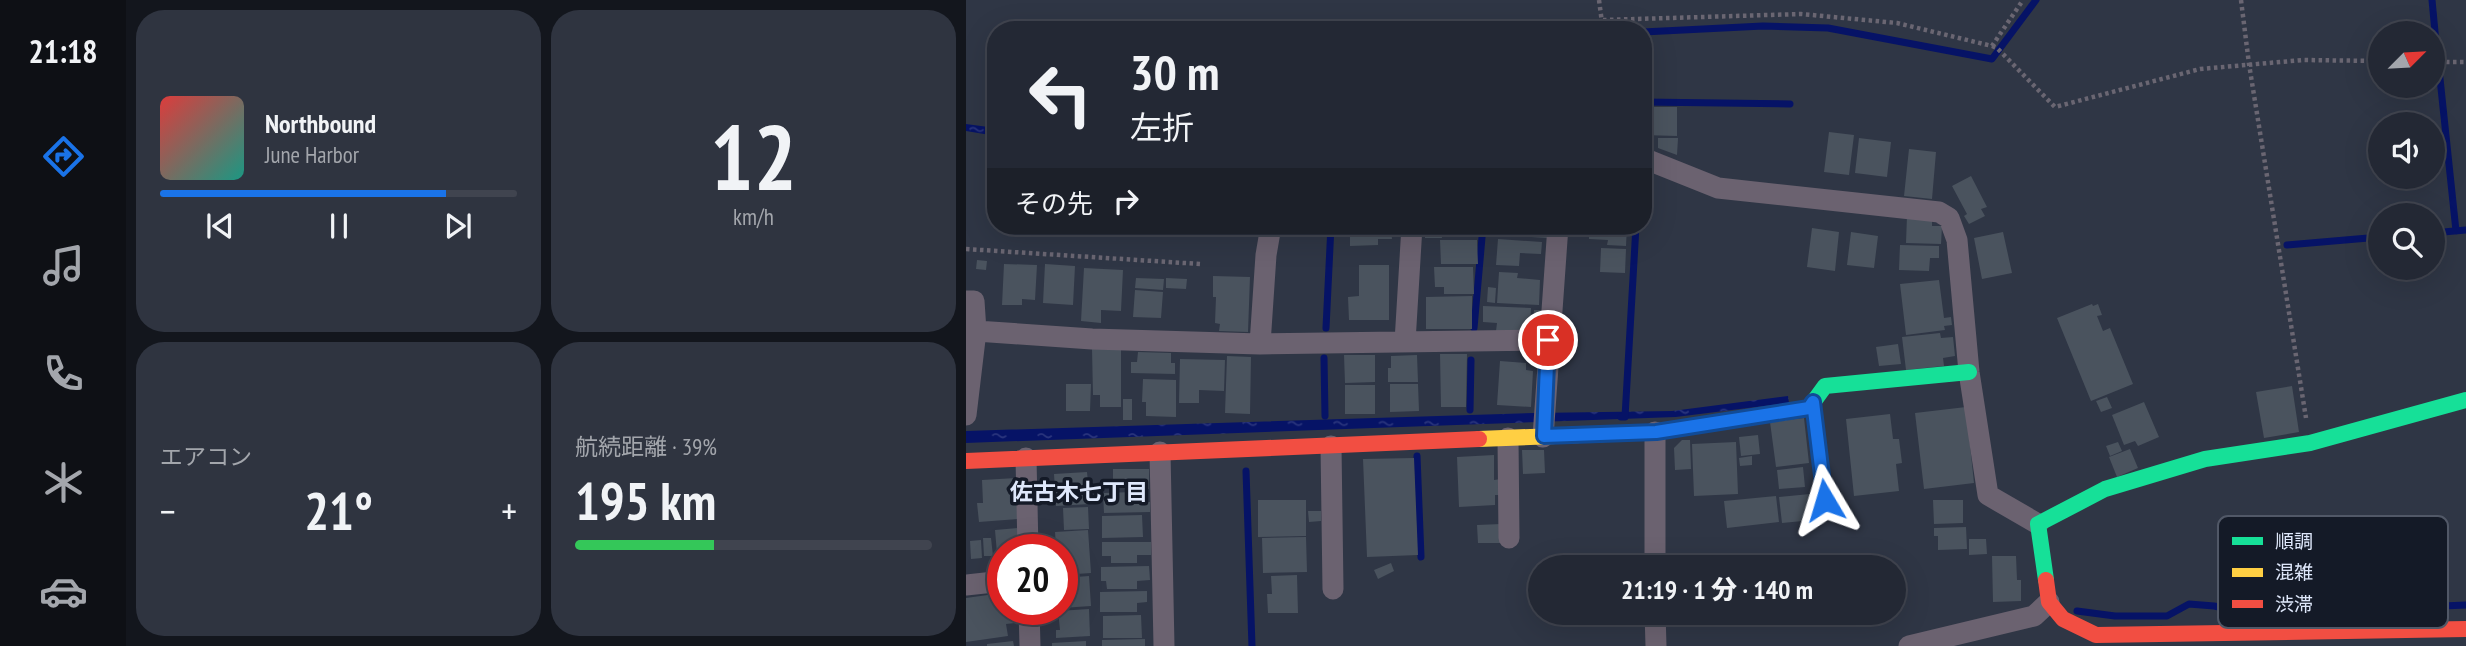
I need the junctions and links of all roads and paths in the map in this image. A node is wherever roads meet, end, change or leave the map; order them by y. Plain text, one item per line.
1 (1599, 0) edge
2 (2023, 0) edge
3 (2241, 0) edge
4 (1602, 21) edge
5 (1652, 23) edge
6 (1995, 47) junction
7 (2368, 61) edge
8 (2445, 62) edge
9 (2466, 62) edge
10 (2249, 64) junction
11 (1652, 162) edge
12 (1270, 235) edge
13 (1411, 235) edge
14 (1557, 235) edge
15 (966, 249) edge
16 (1200, 264) dead end
17 (966, 300) edge
18 (976, 331) junction
19 (1548, 340) junction
20 (1405, 342) junction
21 (1261, 344) junction
22 (1969, 373) junction
23 (2466, 400) edge
24 (1813, 402) junction
25 (966, 415) edge
26 (1544, 424) junction
27 (1656, 432) junction
28 (1508, 438) junction
29 (2310, 443) junction
30 (1331, 446) junction
31 (1160, 452) junction
32 (1027, 458) junction
33 (966, 461) edge
34 (1825, 500) dead end
35 (2038, 524) junction
36 (1028, 534) edge
37 (1510, 538) dead end
38 (1655, 555) edge
39 (987, 582) edge
40 (966, 585) edge
41 (1333, 589) dead end
42 (2049, 602) junction
43 (1029, 625) edge
44 (1655, 625) edge
45 (2466, 629) edge
46 (1030, 646) edge
47 (1164, 646) edge
48 (1656, 646) edge
49 (1909, 646) edge

1 - 4 path
2 - 6 path
3 - 10 path
5 - 6 path
6 - 10 path
7 - 10 path
8 - 9 path
10 - 29 path
11 - 22 street
12 - 21 street
13 - 20 street
14 - 19 street
15 - 16 path
17 - 18 street
18 - 21 street
18 - 25 street
19 - 20 street
19 - 26 street
20 - 21 street
22 - 24 street
22 - 35 street
23 - 29 street
24 - 27 street
24 - 34 lane
26 - 27 street
26 - 28 street
27 - 38 street
28 - 30 street
28 - 37 street
29 - 35 street
30 - 31 street
30 - 41 street
31 - 32 street
31 - 47 street
32 - 33 street
32 - 36 street
35 - 42 street
39 - 40 street
42 - 45 street
42 - 49 street
43 - 46 street
44 - 48 street

